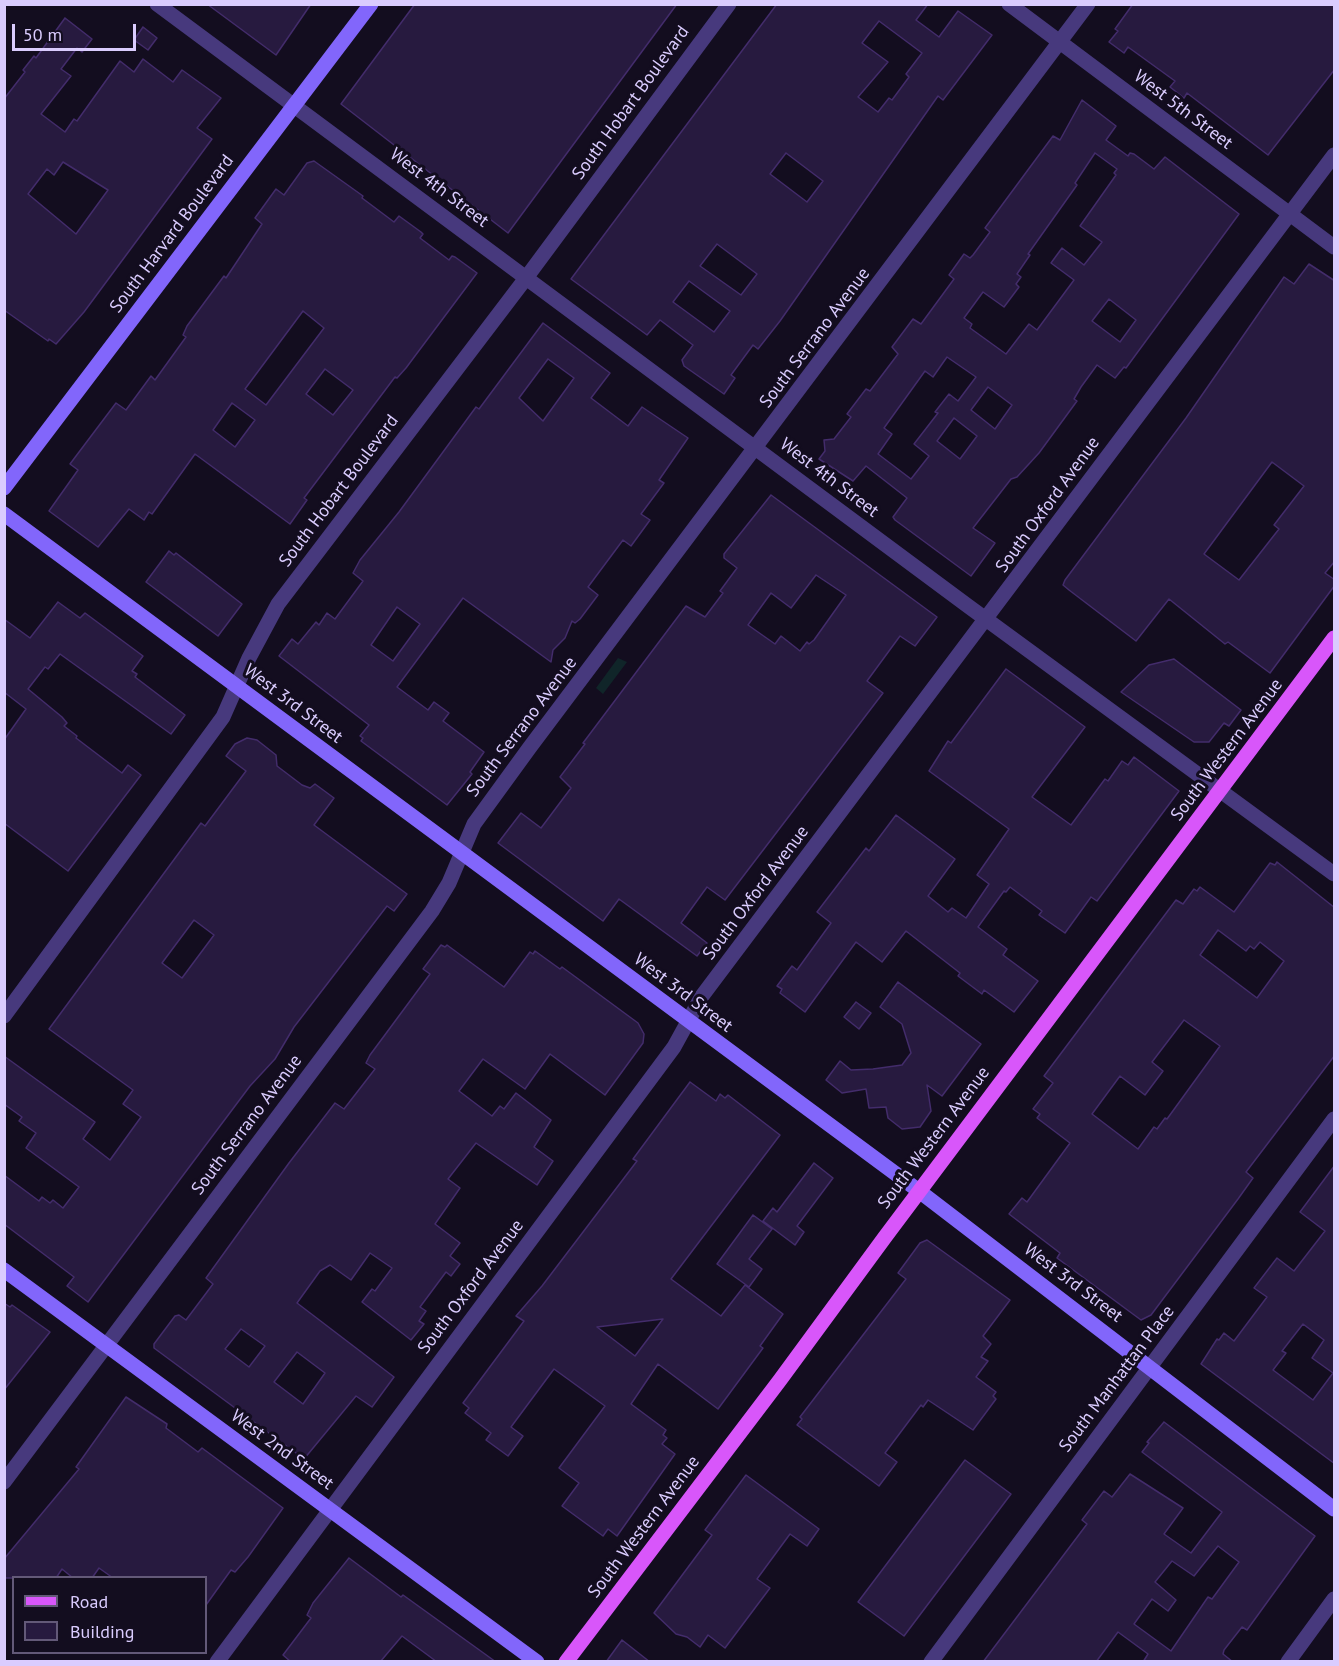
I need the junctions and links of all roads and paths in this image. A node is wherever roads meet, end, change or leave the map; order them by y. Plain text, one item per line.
1 (157, 4) edge
2 (371, 4) edge
3 (729, 4) edge
4 (1009, 4) edge
5 (1088, 4) edge
6 (1059, 42) junction
7 (295, 105) junction
8 (1335, 155) edge
9 (1290, 214) junction
10 (1335, 247) edge
11 (526, 278) junction
12 (756, 448) junction
13 (4, 488) edge
14 (4, 514) edge
15 (987, 621) junction
16 (1335, 638) edge
17 (236, 686) junction
18 (1220, 791) junction
19 (461, 853) junction
20 (1335, 874) edge
21 (4, 1016) edge
22 (688, 1021) junction
23 (1335, 1119) edge
24 (919, 1191) junction
25 (4, 1270) edge
26 (106, 1346) junction
27 (1151, 1367) junction
28 (4, 1482) edge
29 (330, 1509) junction
30 (1335, 1509) edge
31 (1335, 1599) edge
32 (217, 1662) edge
33 (537, 1662) edge
34 (566, 1662) edge
35 (931, 1662) edge
36 (1288, 1662) edge

1 - 7 street, West 4th Street
2 - 7 main road, South Harvard Boulevard
3 - 11 street, South Hobart Boulevard
4 - 6 street, West 5th Street
5 - 6 street, South Serrano Avenue
6 - 9 street, West 5th Street
6 - 12 street, South Serrano Avenue
7 - 11 street, West 4th Street
7 - 13 main road, South Harvard Boulevard
8 - 9 street, South Oxford Avenue
9 - 10 street, West 5th Street
9 - 15 street, South Oxford Avenue
11 - 12 street, West 4th Street
11 - 17 street, South Hobart Boulevard
12 - 15 street, West 4th Street
12 - 19 street, South Serrano Avenue
14 - 17 main road, West 3rd Street
15 - 18 street, West 4th Street
15 - 22 street, South Oxford Avenue
16 - 18 main road, South Western Avenue
17 - 19 main road, West 3rd Street
17 - 21 street, South Hobart Boulevard
18 - 20 street, West 4th Street
18 - 24 main road, South Western Avenue
19 - 22 main road, West 3rd Street
19 - 26 street, South Serrano Avenue
22 - 24 main road, West 3rd Street
22 - 29 street, South Oxford Avenue
23 - 27 street, South Manhattan Place
24 - 27 main road, West 3rd Street
24 - 34 main road, South Western Avenue
25 - 26 main road, West 2nd Street
26 - 28 street, South Serrano Avenue
26 - 29 main road, West 2nd Street
27 - 30 main road, West 3rd Street
27 - 35 street, South Manhattan Place
29 - 32 street, South Oxford Avenue
29 - 33 main road, West 2nd Street
31 - 36 street

